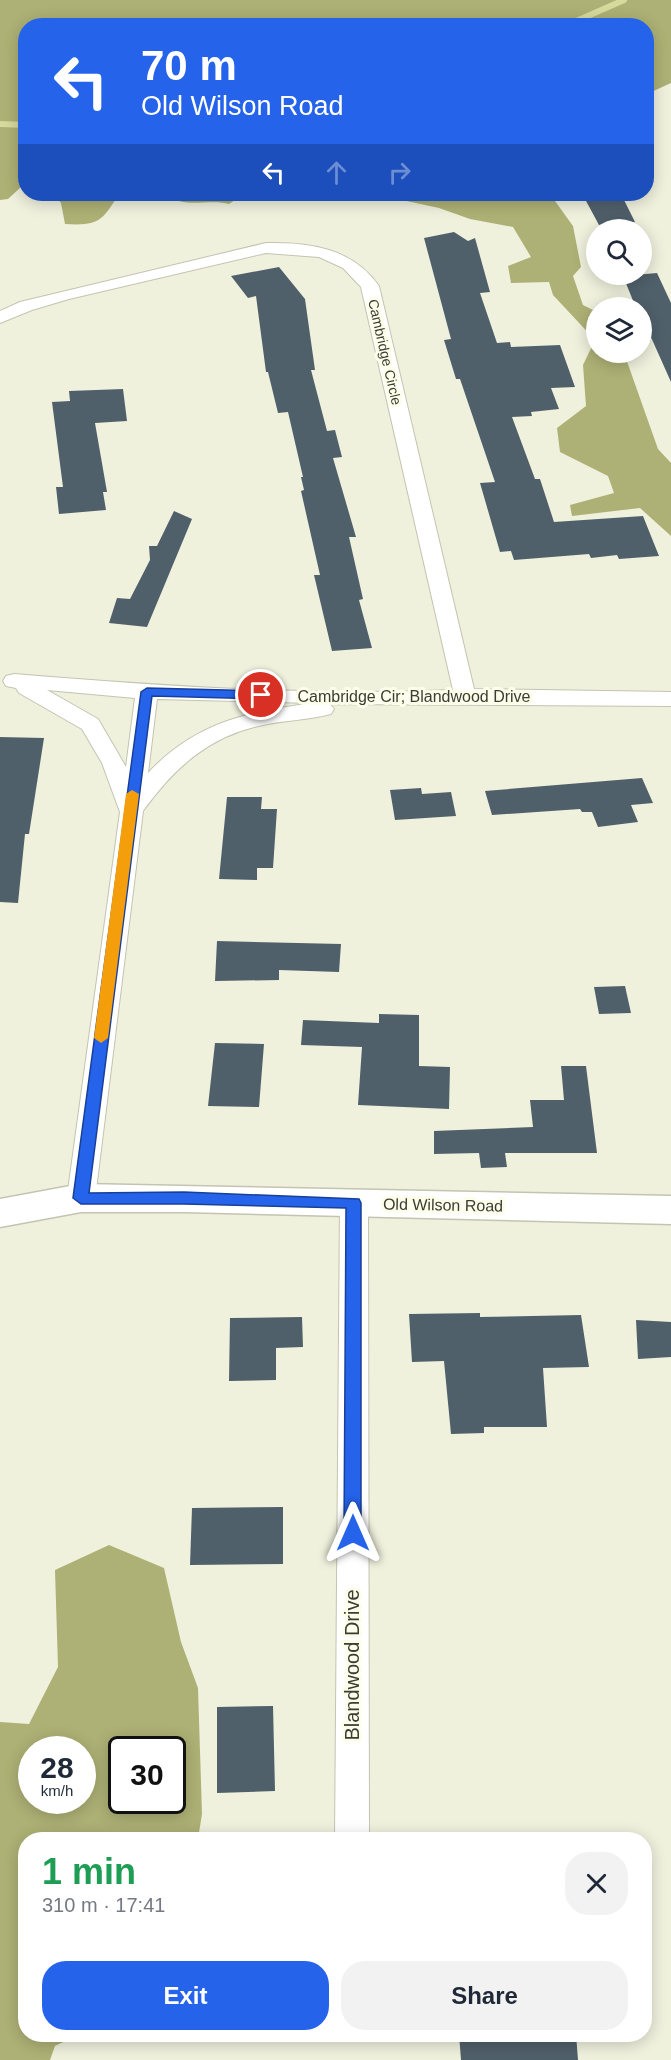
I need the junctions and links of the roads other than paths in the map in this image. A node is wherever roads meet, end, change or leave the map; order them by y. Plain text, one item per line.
1 (0, 318) edge
2 (7, 678) edge
3 (147, 692) junction
4 (465, 696) junction
5 (399, 699) junction
6 (671, 699) edge
7 (130, 813) junction
8 (81, 1198) junction
9 (354, 1203) junction
10 (671, 1210) edge
11 (0, 1213) edge
12 (351, 1832) edge

1 - 4 street, Cambridge Circle
2 - 3 street, Cambridge Cir; Blandwood Drive
2 - 7 street
3 - 5 street, Cambridge Cir; Blandwood Drive
3 - 7 street
4 - 5 street, Cambridge Cir; Blandwood Drive
4 - 6 street, Cambridge Cir; Blandwood Drive
5 - 7 street
7 - 8 street
8 - 9 street, Old Wilson Road
8 - 11 street, Old Wilson Road
9 - 10 street, Old Wilson Road
9 - 12 street, Blandwood Drive

